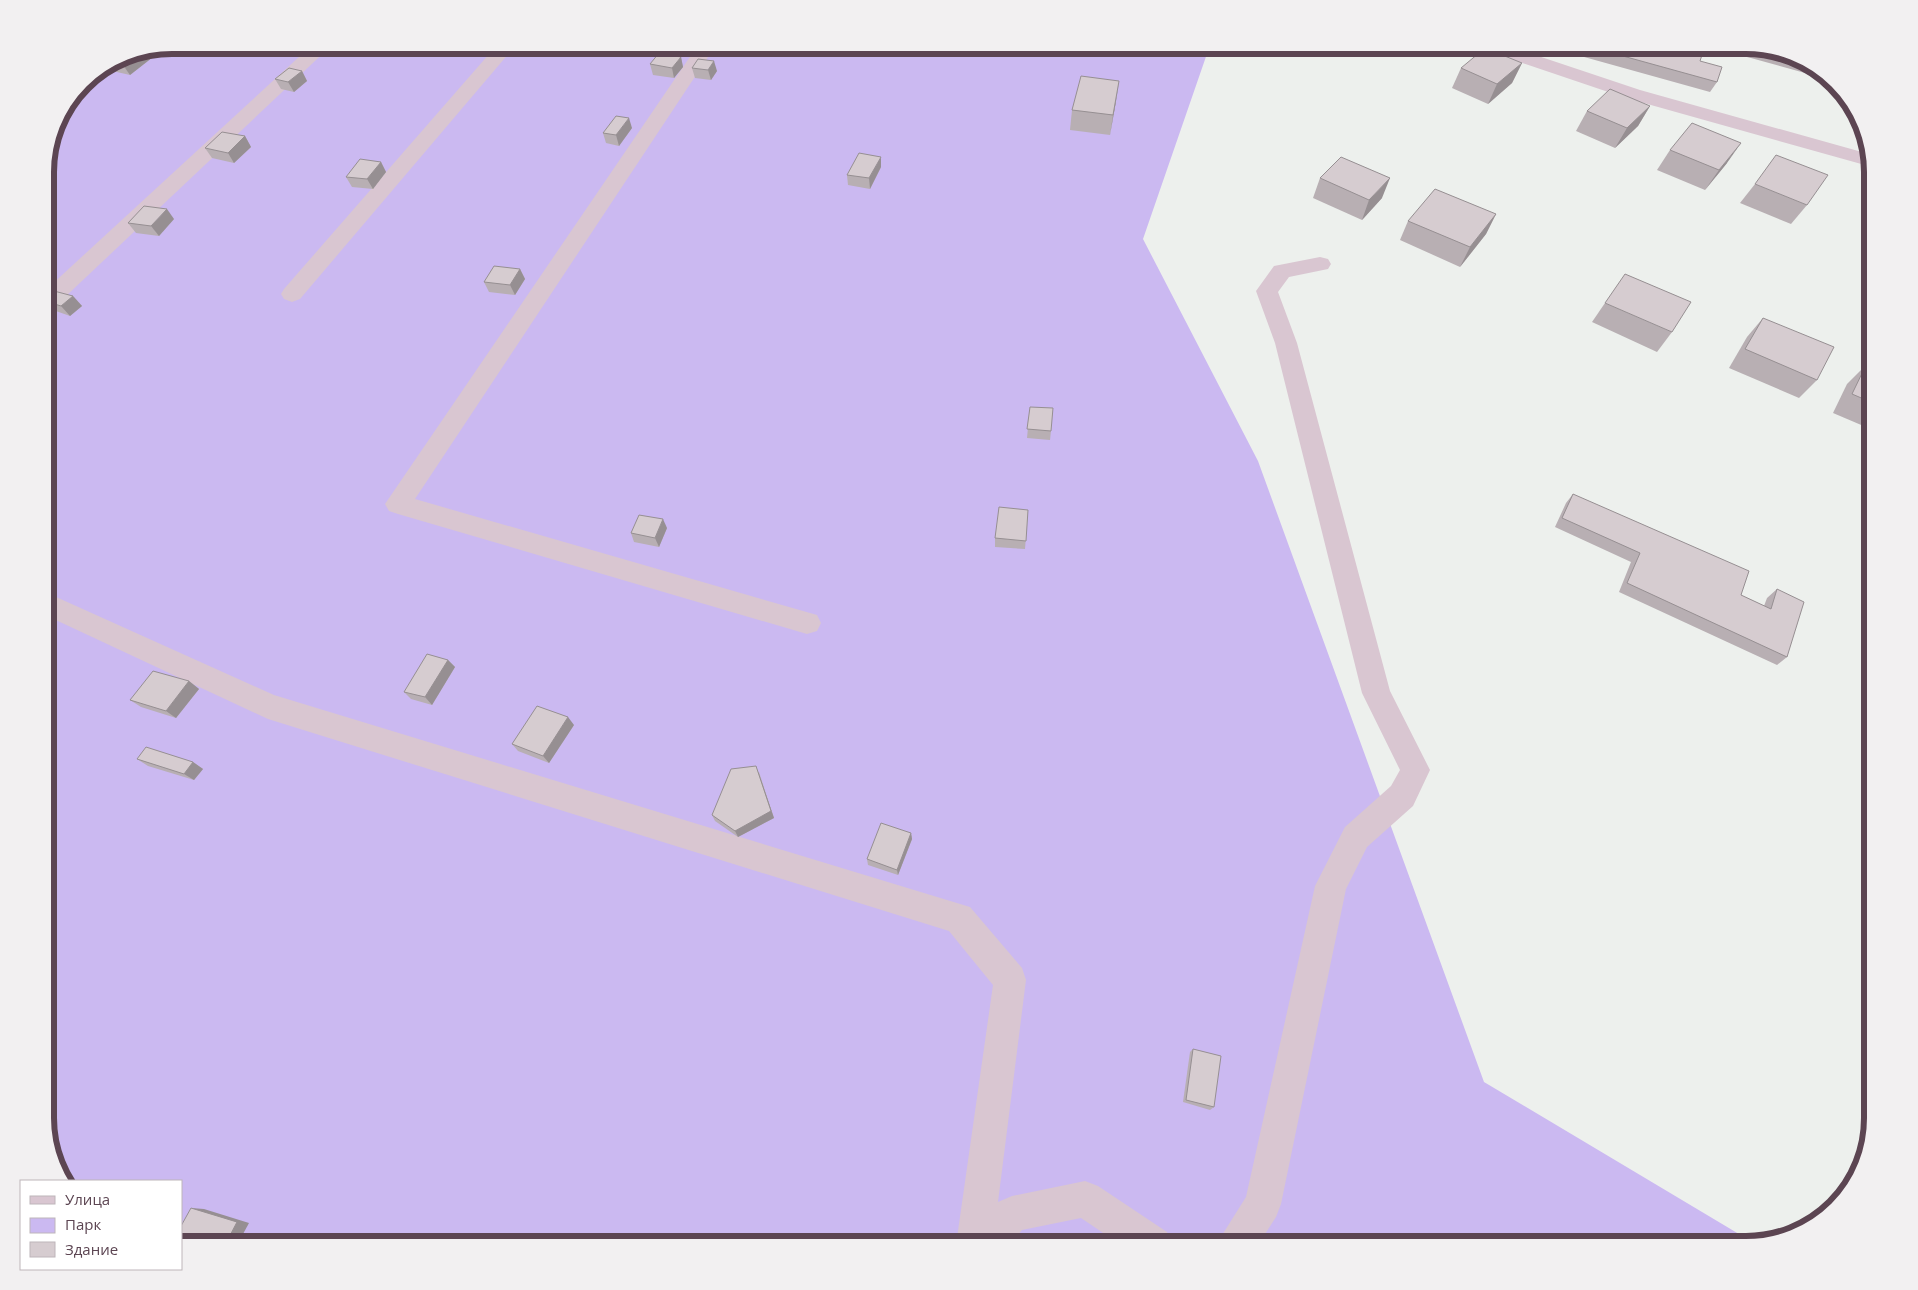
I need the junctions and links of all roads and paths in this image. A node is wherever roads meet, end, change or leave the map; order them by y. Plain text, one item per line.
1 (313, 54) edge
2 (499, 54) edge
3 (701, 54) edge
4 (1514, 54) edge
5 (1863, 159) edge
6 (1320, 264) dead end
7 (57, 292) edge
8 (292, 294) dead end
9 (54, 607) edge
10 (807, 623) dead end
11 (975, 1236) edge
12 (992, 1236) edge
13 (1140, 1236) edge
14 (1243, 1236) edge

1 - 7 lane
2 - 8 lane
3 - 10 lane
4 - 5 lane
6 - 14 lane
9 - 11 lane
12 - 13 lane

